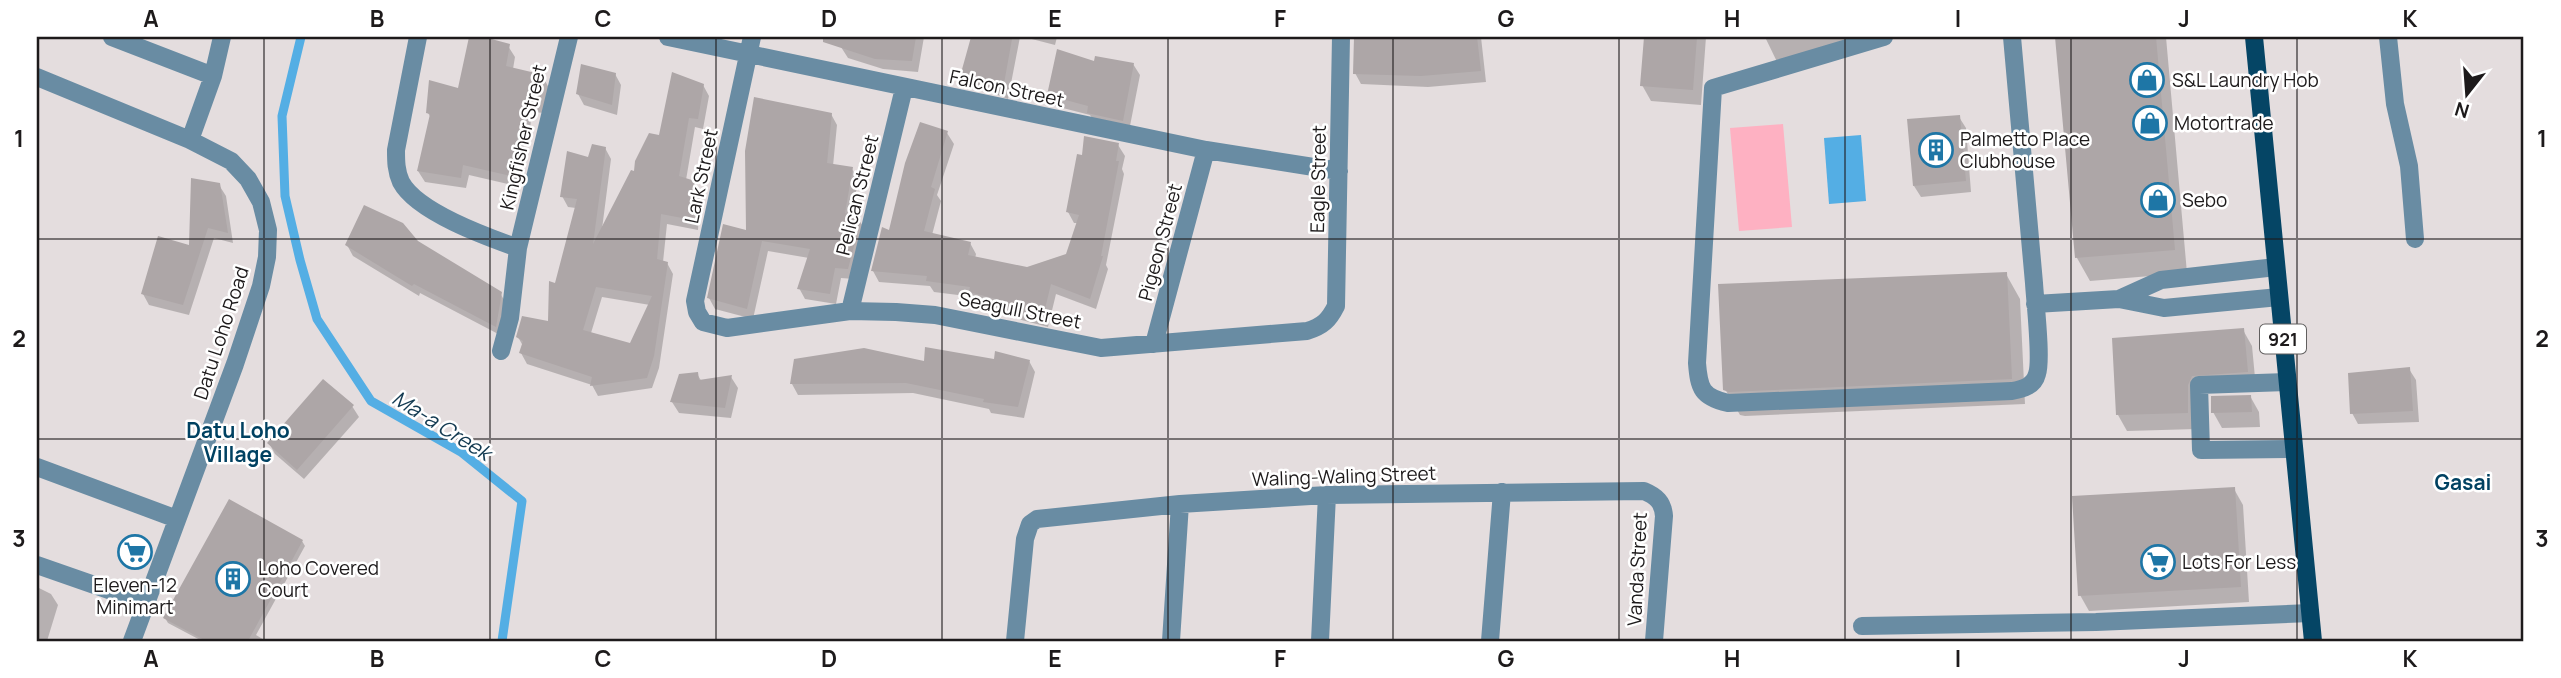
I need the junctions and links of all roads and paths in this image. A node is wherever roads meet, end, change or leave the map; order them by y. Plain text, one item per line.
1 (112, 37) edge
2 (222, 37) edge
3 (418, 37) edge
4 (569, 37) edge
5 (668, 37) edge
6 (1341, 37) edge
7 (1884, 37) edge
8 (2012, 37) edge
9 (2254, 37) edge
10 (2388, 37) edge
11 (750, 46) edge
12 (37, 76) edge
13 (213, 76) junction
14 (904, 88) junction
15 (190, 140) junction
16 (1206, 150) junction
17 (1339, 171) junction
18 (2415, 239) dead end
19 (518, 248) junction
20 (2276, 267) junction
21 (2280, 297) junction
22 (2119, 299) junction
23 (2035, 304) junction
24 (850, 311) junction
25 (1329, 320) joint
26 (703, 322) joint
27 (1154, 344) junction
28 (501, 351) dead end
29 (2287, 382) junction
30 (2294, 449) junction
31 (37, 467) edge
32 (1502, 492) junction
33 (1327, 495) junction
34 (1659, 500) joint
35 (1180, 504) junction
36 (177, 519) junction
37 (37, 565) edge
38 (146, 603) junction
39 (2310, 613) junction
40 (1861, 626) dead end
41 (132, 641) edge
42 (1015, 641) edge
43 (1171, 641) edge
44 (1320, 641) edge
45 (1490, 641) edge
46 (1654, 641) edge
47 (2314, 641) edge

1 - 13 street
2 - 13 street
3 - 19 street
4 - 19 street, Kingfisher Street
5 - 11 street, Falcon Street
6 - 17 street, Eagle Street
7 - 23 street
8 - 23 street
9 - 20 main road, 921
10 - 18 street
11 - 14 street, Falcon Street
11 - 26 street, Lark Street
12 - 15 street, Datu Loho Road
13 - 15 street
14 - 16 street, Falcon Street
14 - 24 street, Pelican Street
15 - 36 street, Datu Loho Road
16 - 17 street, Falcon Street
16 - 27 street, Pigeon Street
17 - 25 street, Eagle Street
19 - 28 street, Kingfisher Street
20 - 21 main road, 921
20 - 22 street
21 - 22 street
21 - 29 main road, 921
22 - 23 street
24 - 26 street, Seagull Street
24 - 27 street, Seagull Street
25 - 27 street, Seagull Street
29 - 30 main road, 921
29 - 30 street
30 - 39 main road, 921
31 - 36 street
32 - 33 street, Waling-Waling Street
32 - 34 street, Waling-Waling Street
32 - 45 street
33 - 35 street, Waling-Waling Street
33 - 44 street
34 - 46 street, Vanda Street
35 - 42 street, Waling-Waling Street
35 - 43 street
36 - 38 street, Datu Loho Road
37 - 38 street
38 - 41 street, Datu Loho Road
39 - 40 street
39 - 47 main road, 921

